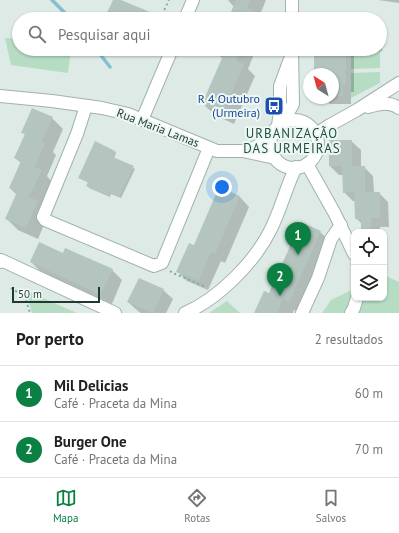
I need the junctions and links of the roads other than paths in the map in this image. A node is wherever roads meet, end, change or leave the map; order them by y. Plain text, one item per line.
1 (193, 0) edge
2 (292, 0) edge
3 (188, 12) edge
4 (292, 12) edge
5 (169, 56) edge
6 (291, 56) edge
7 (292, 56) edge
8 (399, 83) edge
9 (399, 88) edge
10 (385, 93) junction
11 (0, 96) edge
12 (293, 104) junction
13 (398, 105) edge
14 (86, 106) junction
15 (357, 110) junction
16 (142, 120) junction
17 (306, 123) junction
18 (280, 124) junction
19 (316, 134) junction
20 (271, 138) junction
21 (209, 148) junction
22 (243, 151) junction
23 (278, 161) junction
24 (301, 165) junction
25 (290, 180) junction
26 (341, 226) junction
27 (351, 248) edge
28 (0, 262) edge
29 (356, 301) edge
30 (115, 313) edge
31 (185, 313) edge
32 (302, 313) edge
33 (351, 313) edge

1 - 3 street
2 - 4 street
5 - 16 street
6 - 18 street
7 - 12 street
8 - 10 street
9 - 10 street
10 - 15 street
11 - 14 street, Rua Maria Lamas
12 - 17 street
12 - 18 street
13 - 15 street
14 - 16 street, Rua Maria Lamas
14 - 21 street
15 - 19 street
16 - 21 street, Rua Maria Lamas
17 - 18 street
17 - 19 street
18 - 20 street
19 - 24 street
20 - 22 street, Rua Maria Lamas
20 - 23 street
21 - 22 street, Rua Maria Lamas
22 - 23 street, Rua Maria Lamas
23 - 24 street
23 - 25 street
24 - 25 street
24 - 26 street
25 - 31 street
26 - 27 street
26 - 32 street
28 - 30 street
29 - 33 street

